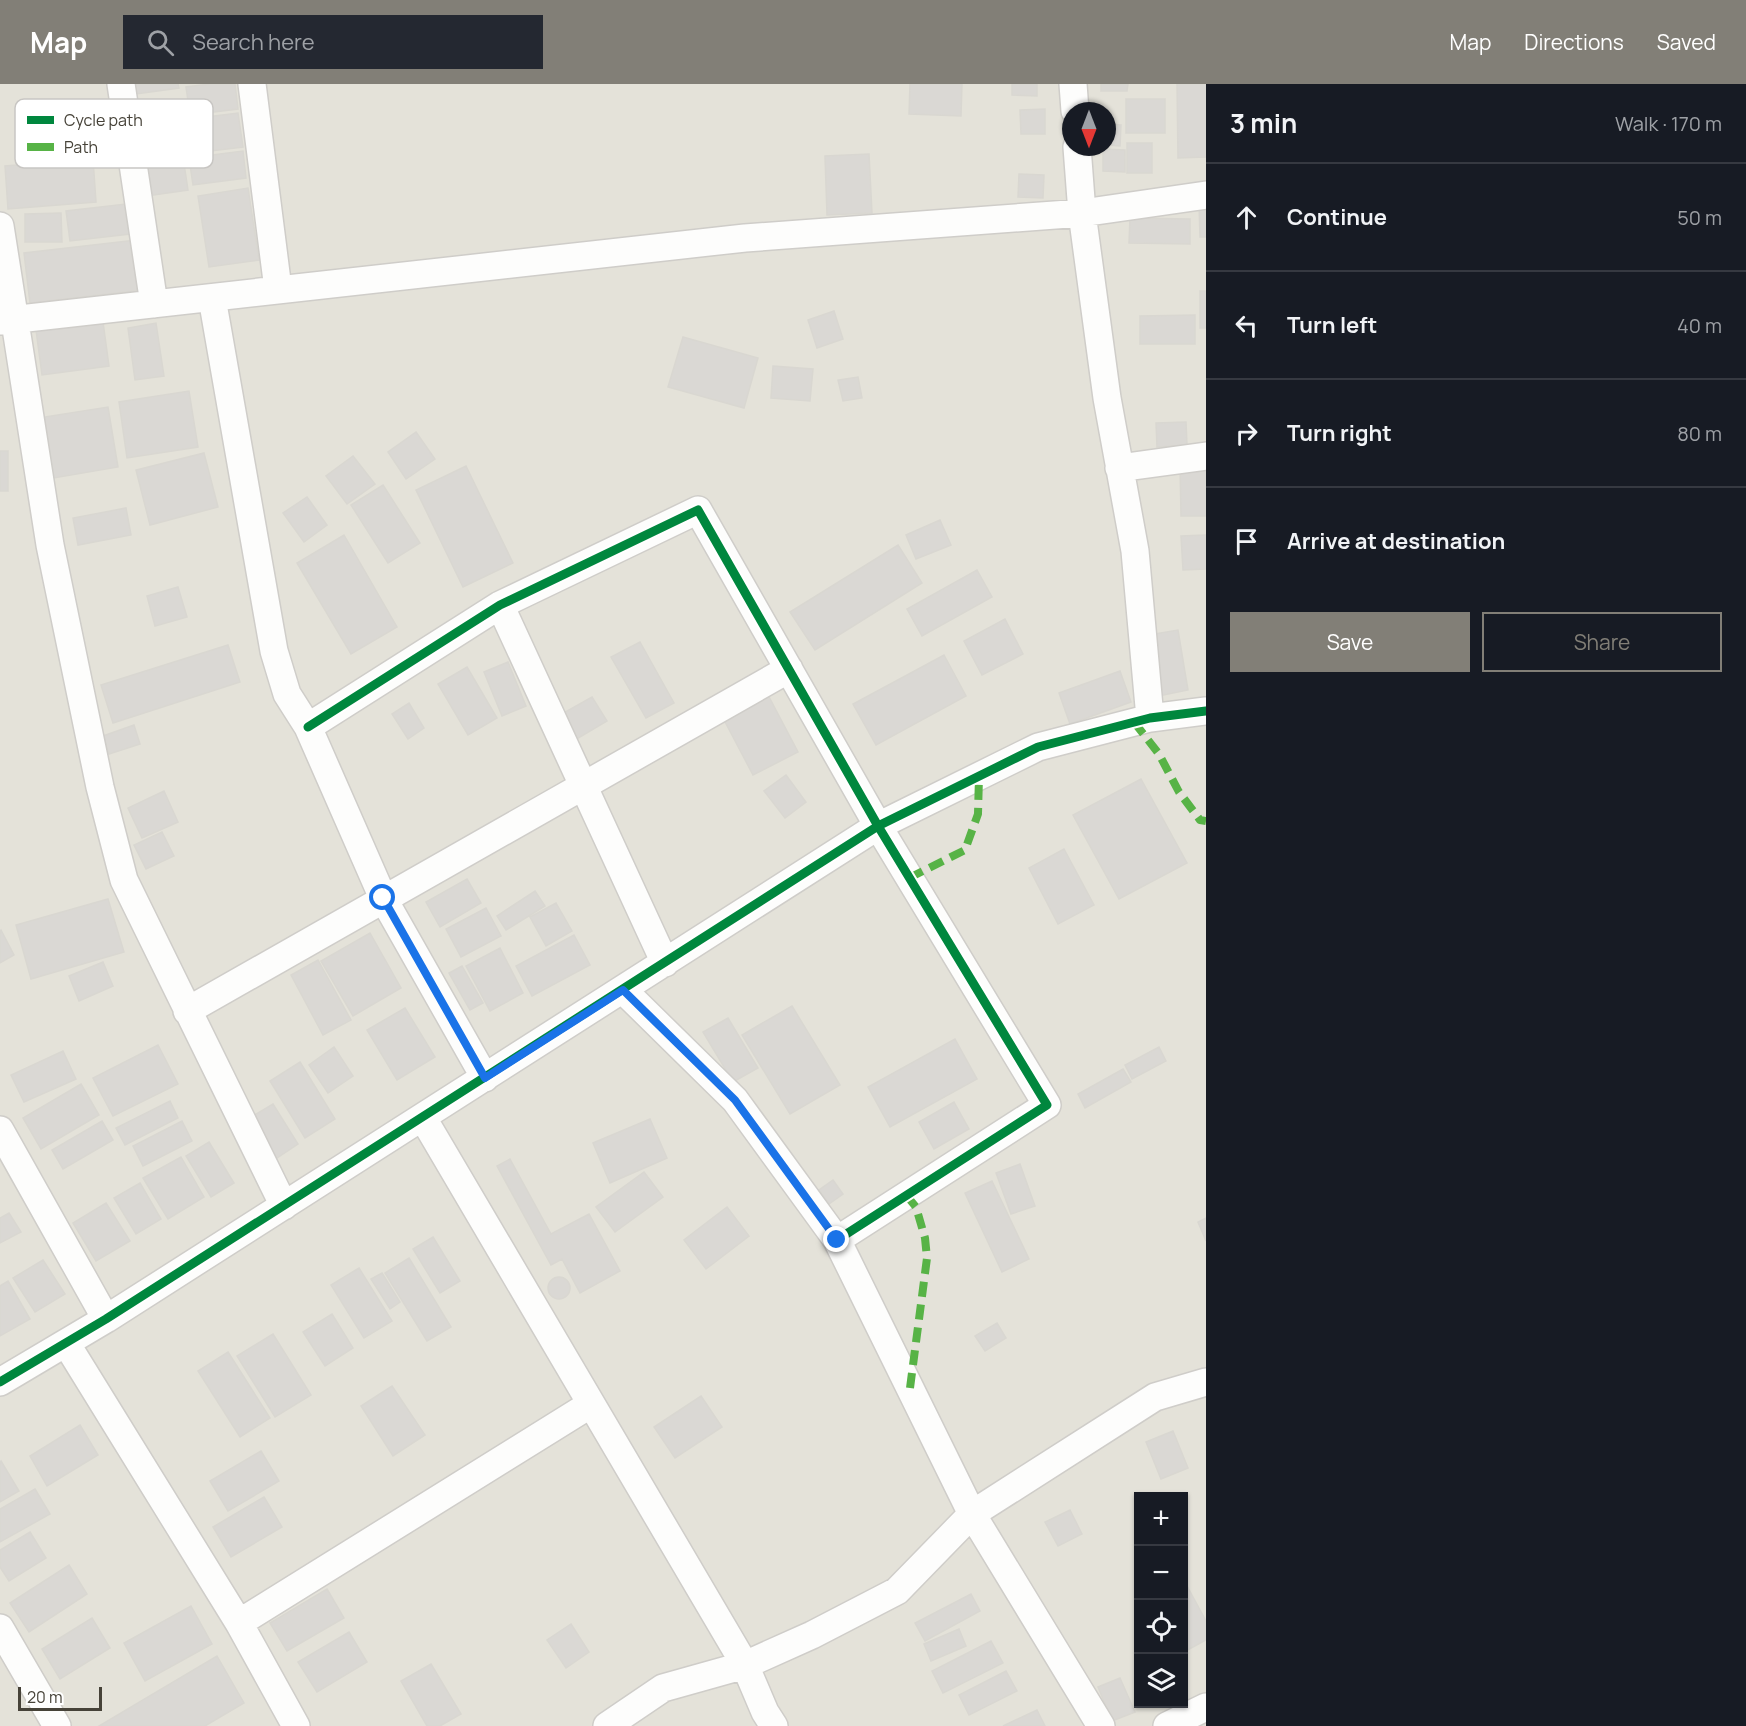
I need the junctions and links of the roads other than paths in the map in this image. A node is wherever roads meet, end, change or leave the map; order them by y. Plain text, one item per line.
1 (122, 84) edge
2 (252, 84) edge
3 (1073, 84) edge
4 (124, 99) edge
5 (1074, 102) edge
6 (1078, 156) edge
7 (134, 168) edge
8 (1206, 195) edge
9 (1082, 213) junction
10 (0, 226) edge
11 (278, 289) junction
12 (212, 298) junction
13 (154, 304) junction
14 (8, 321) edge
15 (1206, 456) edge
16 (1119, 468) junction
17 (500, 604) junction
18 (789, 669) junction
19 (1206, 711) edge
20 (1150, 718) junction
21 (308, 727) junction
22 (583, 785) junction
23 (878, 826) junction
24 (383, 898) junction
25 (665, 963) junction
26 (623, 990) junction
27 (187, 1011) junction
28 (485, 1078) junction
29 (423, 1118) junction
30 (0, 1130) edge
31 (284, 1206) junction
32 (837, 1240) junction
33 (106, 1319) junction
34 (66, 1343) junction
35 (0, 1382) edge
36 (1206, 1382) edge
37 (591, 1404) junction
38 (972, 1514) junction
39 (239, 1623) junction
40 (0, 1628) edge
41 (745, 1665) junction
42 (1206, 1707) edge
43 (57, 1726) edge
44 (296, 1726) edge
45 (607, 1726) edge
46 (774, 1726) edge
47 (1101, 1726) edge
48 (1167, 1726) edge

1 - 4 street
2 - 11 street
3 - 5 street
6 - 9 street
7 - 13 street
8 - 9 street
9 - 11 street
9 - 16 street
10 - 14 street
11 - 12 street
12 - 13 street
12 - 21 street
13 - 14 street
14 - 27 street
15 - 16 street
16 - 20 street
17 - 18 street
17 - 21 street
17 - 22 street
18 - 22 street
18 - 23 street
19 - 20 street
20 - 23 street
21 - 24 street
22 - 24 street
22 - 25 street
23 - 25 street
23 - 32 street
24 - 27 street
24 - 28 street
25 - 26 street
26 - 28 street
26 - 32 street
27 - 31 street
28 - 29 street
29 - 31 street
29 - 37 street
30 - 33 street
31 - 33 street
32 - 38 street
33 - 34 street
34 - 35 street
34 - 39 street
36 - 38 street
37 - 39 street
37 - 41 street
38 - 41 street
38 - 47 street
39 - 44 street
40 - 43 street
41 - 45 street
41 - 46 street
42 - 48 street

